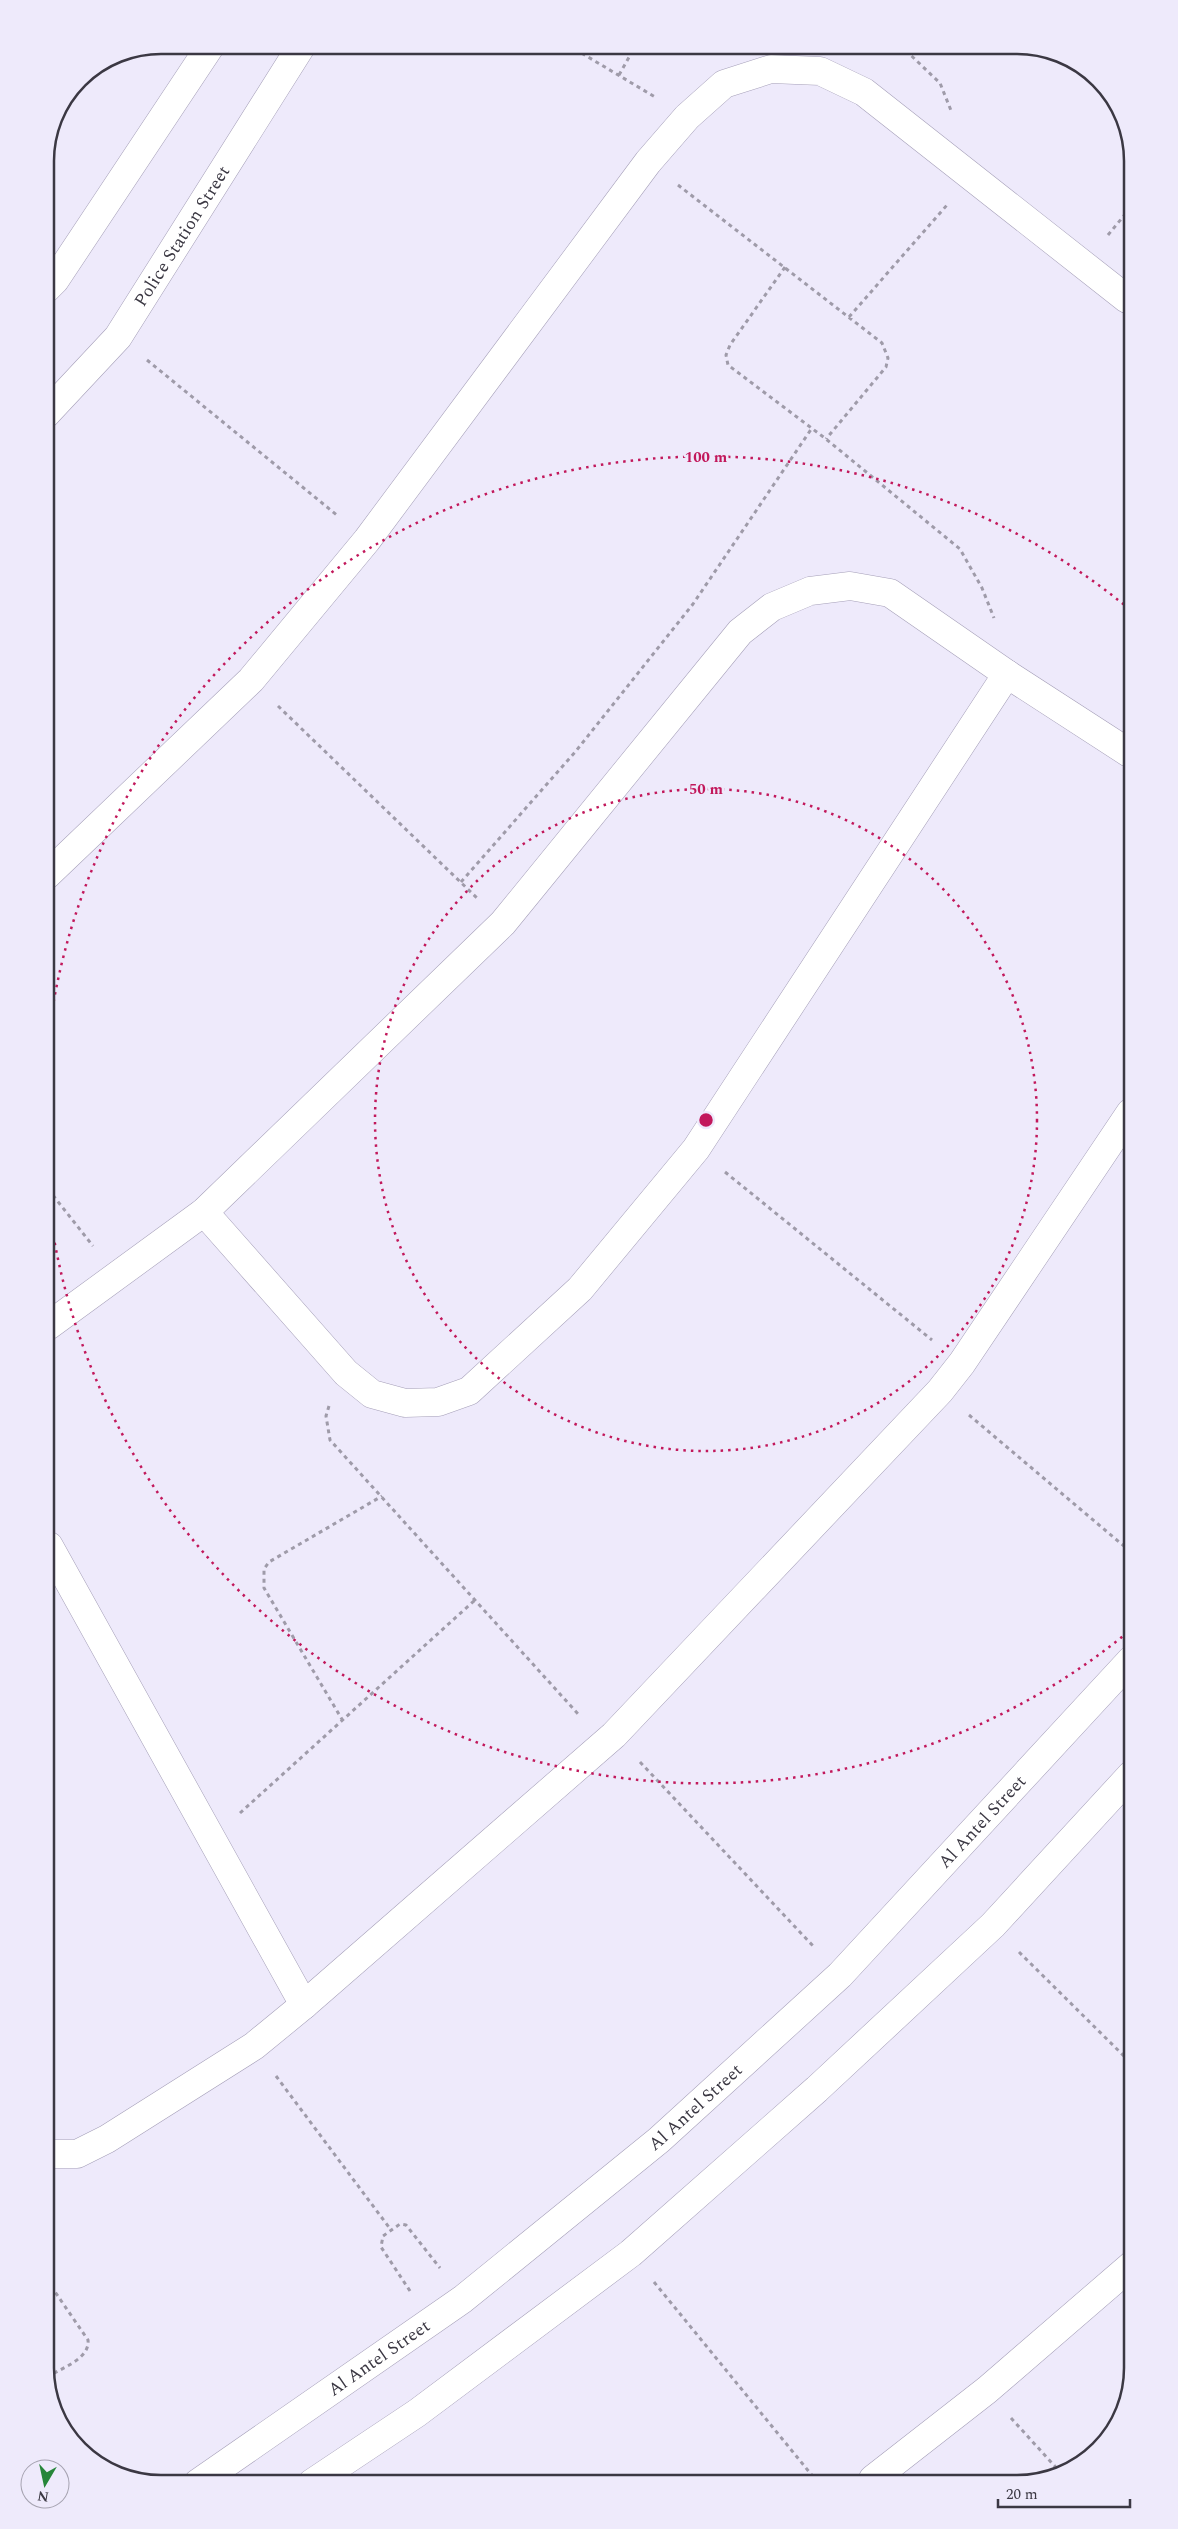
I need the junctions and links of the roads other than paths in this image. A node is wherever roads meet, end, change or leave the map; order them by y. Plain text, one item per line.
1 (205, 54) edge
2 (296, 54) edge
3 (54, 276) edge
4 (1124, 297) edge
5 (54, 405) edge
6 (1007, 674) junction
7 (1124, 750) edge
8 (54, 868) edge
9 (1124, 1122) edge
10 (204, 1212) junction
11 (54, 1322) edge
12 (54, 1555) edge
13 (1124, 1668) edge
14 (1124, 1784) edge
15 (304, 2005) junction
16 (54, 2154) edge
17 (1124, 2272) edge
18 (210, 2475) edge
19 (324, 2475) edge
20 (878, 2475) edge

1 - 3 street
2 - 5 street, Police Station Street
4 - 8 street
6 - 7 street
6 - 10 street
6 - 10 street
9 - 15 street
10 - 11 street
12 - 15 street
13 - 18 street, Al Antel Street
14 - 19 street
15 - 16 street
17 - 20 street

